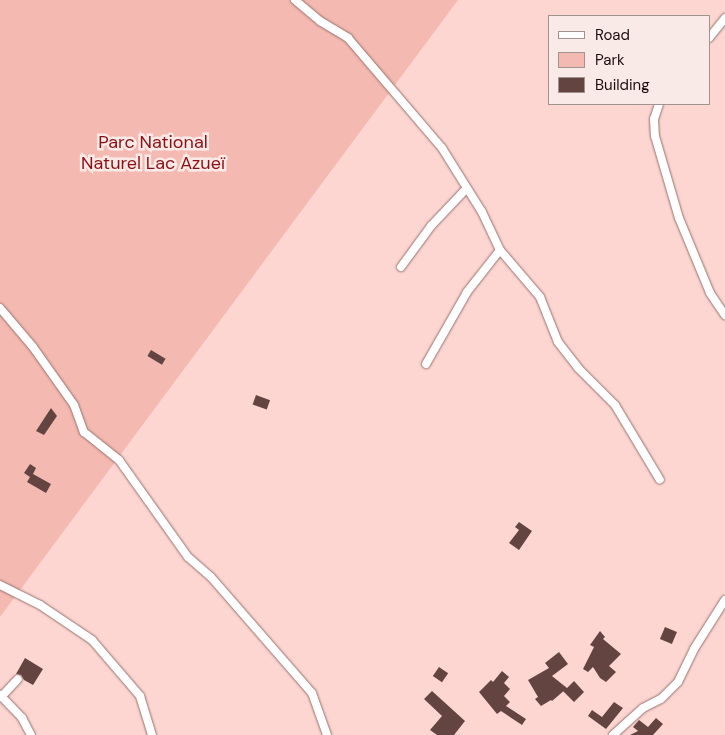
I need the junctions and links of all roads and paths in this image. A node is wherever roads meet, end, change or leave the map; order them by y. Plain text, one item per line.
1 (295, 0) edge
2 (725, 18) edge
3 (710, 37) edge
4 (659, 105) edge
5 (468, 188) junction
6 (500, 250) junction
7 (401, 268) dead end
8 (0, 308) edge
9 (725, 316) edge
10 (426, 364) dead end
11 (660, 480) dead end
12 (0, 585) edge
13 (725, 600) edge
14 (18, 679) dead end
15 (1, 695) edge
16 (31, 735) edge
17 (152, 735) edge
18 (327, 735) edge
19 (613, 735) edge

1 - 5 street
2 - 3 street
4 - 9 street
5 - 6 street
5 - 7 street
6 - 10 street
6 - 11 street
8 - 18 street
12 - 17 street
13 - 19 street
14 - 15 street
15 - 16 street

